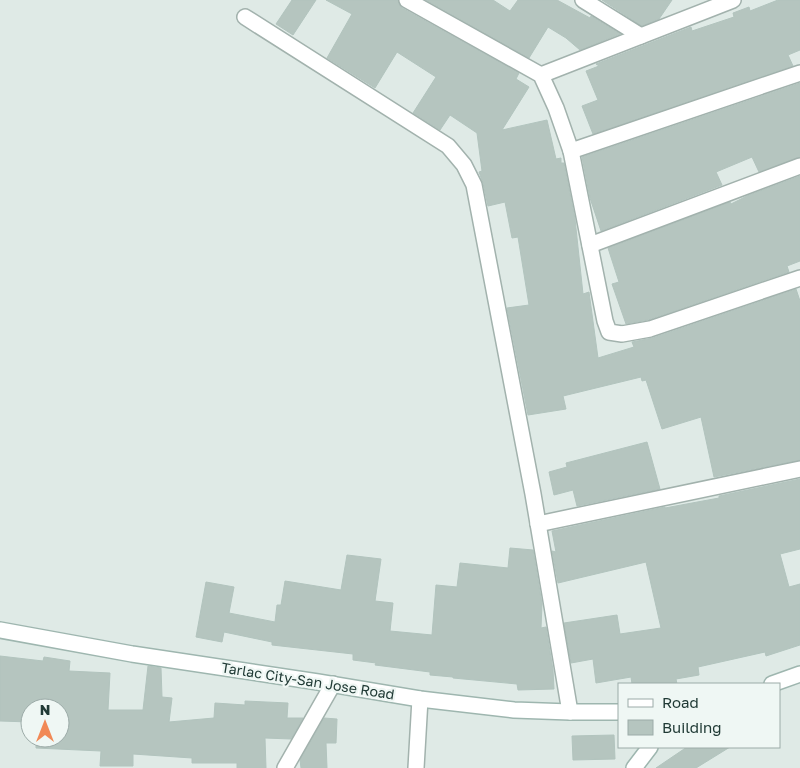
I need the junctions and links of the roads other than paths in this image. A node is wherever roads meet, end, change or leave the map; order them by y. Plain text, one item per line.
1 (408, 0) edge
2 (582, 0) edge
3 (734, 0) edge
4 (245, 18) dead end
5 (641, 36) junction
6 (800, 73) edge
7 (541, 75) junction
8 (571, 152) junction
9 (800, 166) edge
10 (590, 245) junction
11 (800, 278) edge
12 (800, 469) edge
13 (538, 524) junction
14 (0, 630) edge
15 (800, 674) edge
16 (775, 683) edge
17 (333, 684) junction
18 (420, 699) junction
19 (570, 712) junction
20 (618, 712) edge
21 (649, 748) edge
22 (285, 768) edge
23 (416, 768) edge
24 (634, 768) edge

1 - 7 street
2 - 5 street
3 - 5 street
4 - 13 street
5 - 7 street
6 - 8 street
7 - 8 street
8 - 10 street
9 - 10 street
10 - 11 street
12 - 13 street
13 - 19 street
14 - 17 street, Tarlac City-San Jose Road
15 - 16 street
17 - 18 street, Tarlac City-San Jose Road
17 - 22 street
18 - 19 street, Tarlac City-San Jose Road
18 - 23 street
19 - 20 street, Tarlac City-San Jose Road
21 - 24 street

